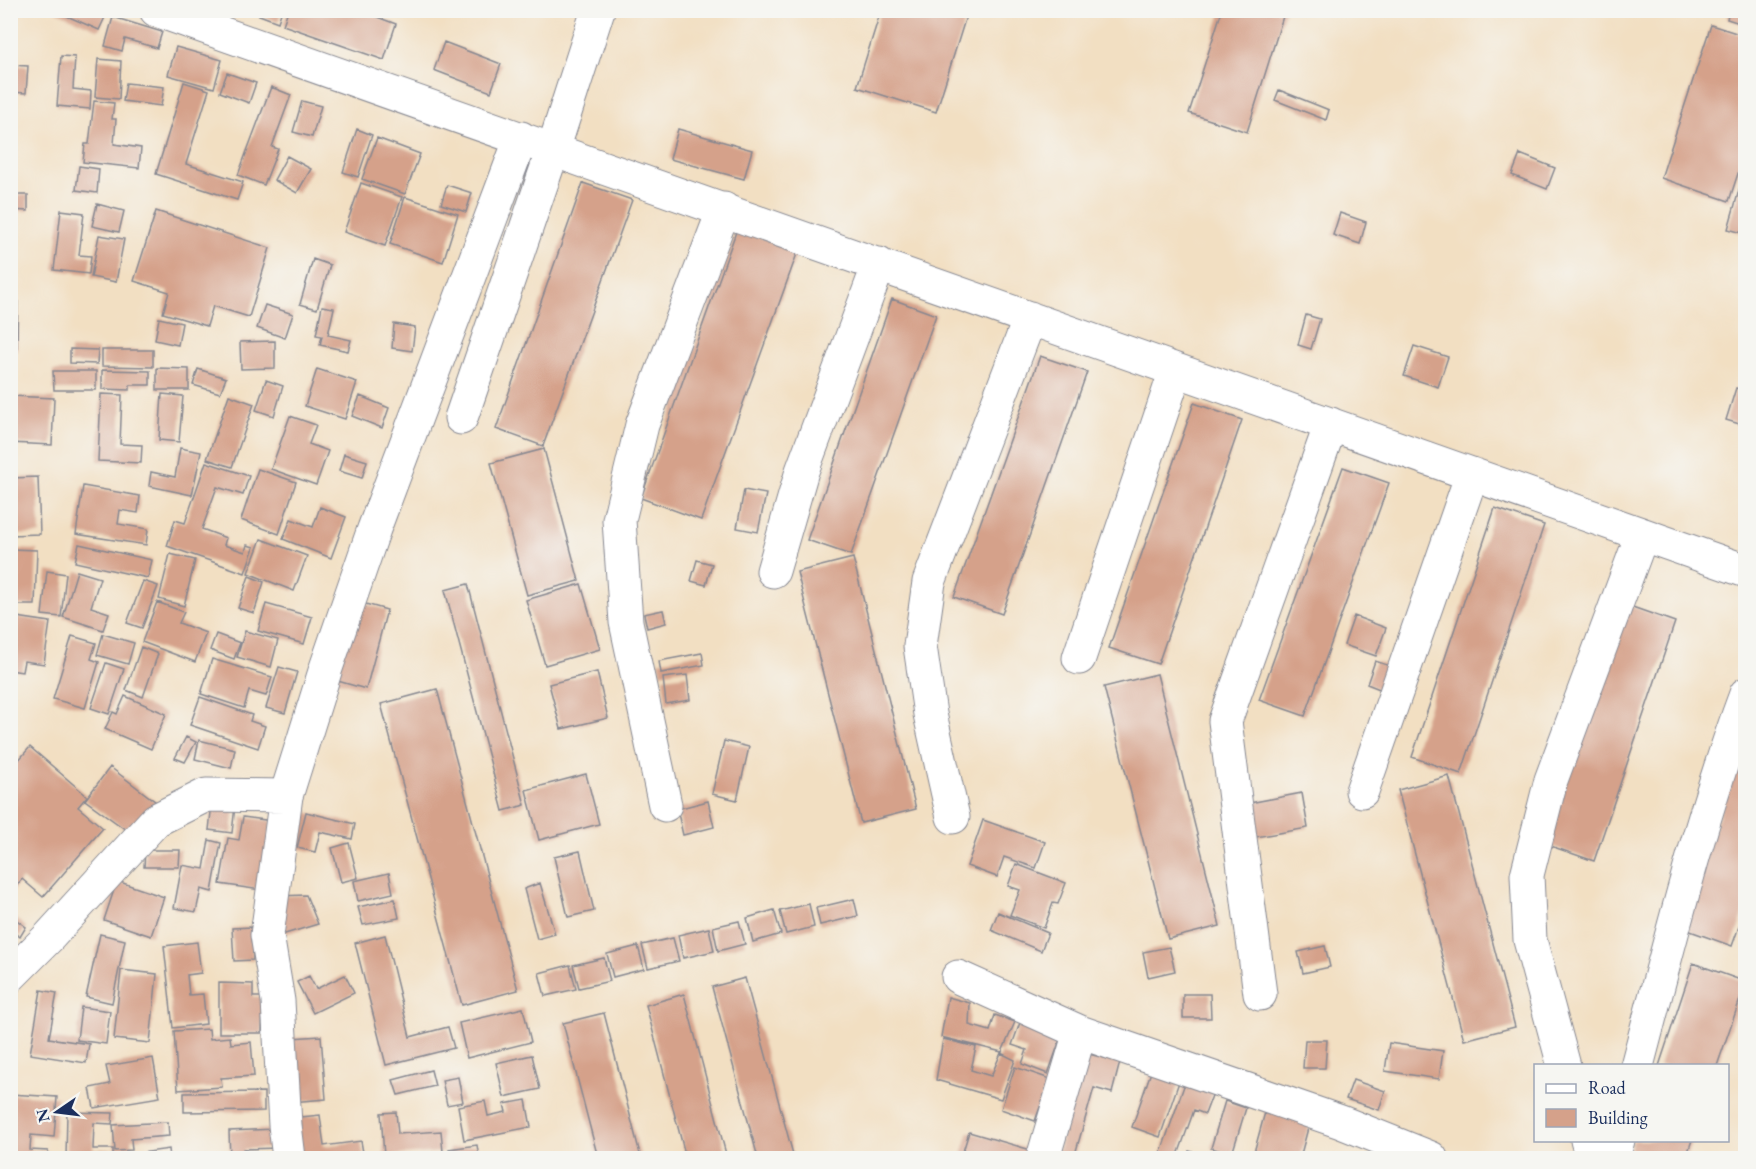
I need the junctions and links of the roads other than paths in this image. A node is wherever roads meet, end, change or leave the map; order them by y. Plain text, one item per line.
1 (156, 10) edge
2 (598, 10) edge
3 (521, 138) junction
4 (553, 150) junction
5 (724, 209) junction
6 (879, 264) junction
7 (1030, 318) junction
8 (1176, 370) junction
9 (461, 418) dead end
10 (1331, 424) junction
11 (1472, 474) junction
12 (1642, 534) junction
13 (773, 571) dead end
14 (1746, 571) edge
15 (1079, 658) dead end
16 (1746, 694) edge
17 (1362, 791) dead end
18 (286, 795) junction
19 (665, 805) dead end
20 (953, 817) dead end
21 (10, 976) edge
22 (958, 977) dead end
23 (1260, 994) dead end
24 (1080, 1032) junction
25 (1564, 1064) edge
26 (1637, 1064) edge
27 (1588, 1142) edge
28 (1617, 1142) edge
29 (289, 1158) edge
30 (1043, 1158) edge
31 (1431, 1158) edge
32 (1592, 1158) edge
33 (1613, 1158) edge

1 - 3 street
2 - 4 street
3 - 4 street
3 - 18 street
4 - 5 street
4 - 9 street
5 - 6 street
5 - 19 street
6 - 7 street
6 - 13 street
7 - 8 street
7 - 20 street
8 - 10 street
8 - 15 street
10 - 11 street
10 - 23 street
11 - 12 street
11 - 17 street
12 - 14 street
12 - 25 street
16 - 26 street
18 - 21 street
18 - 29 street
22 - 24 street
24 - 30 street
24 - 31 street
27 - 32 street
28 - 33 street

